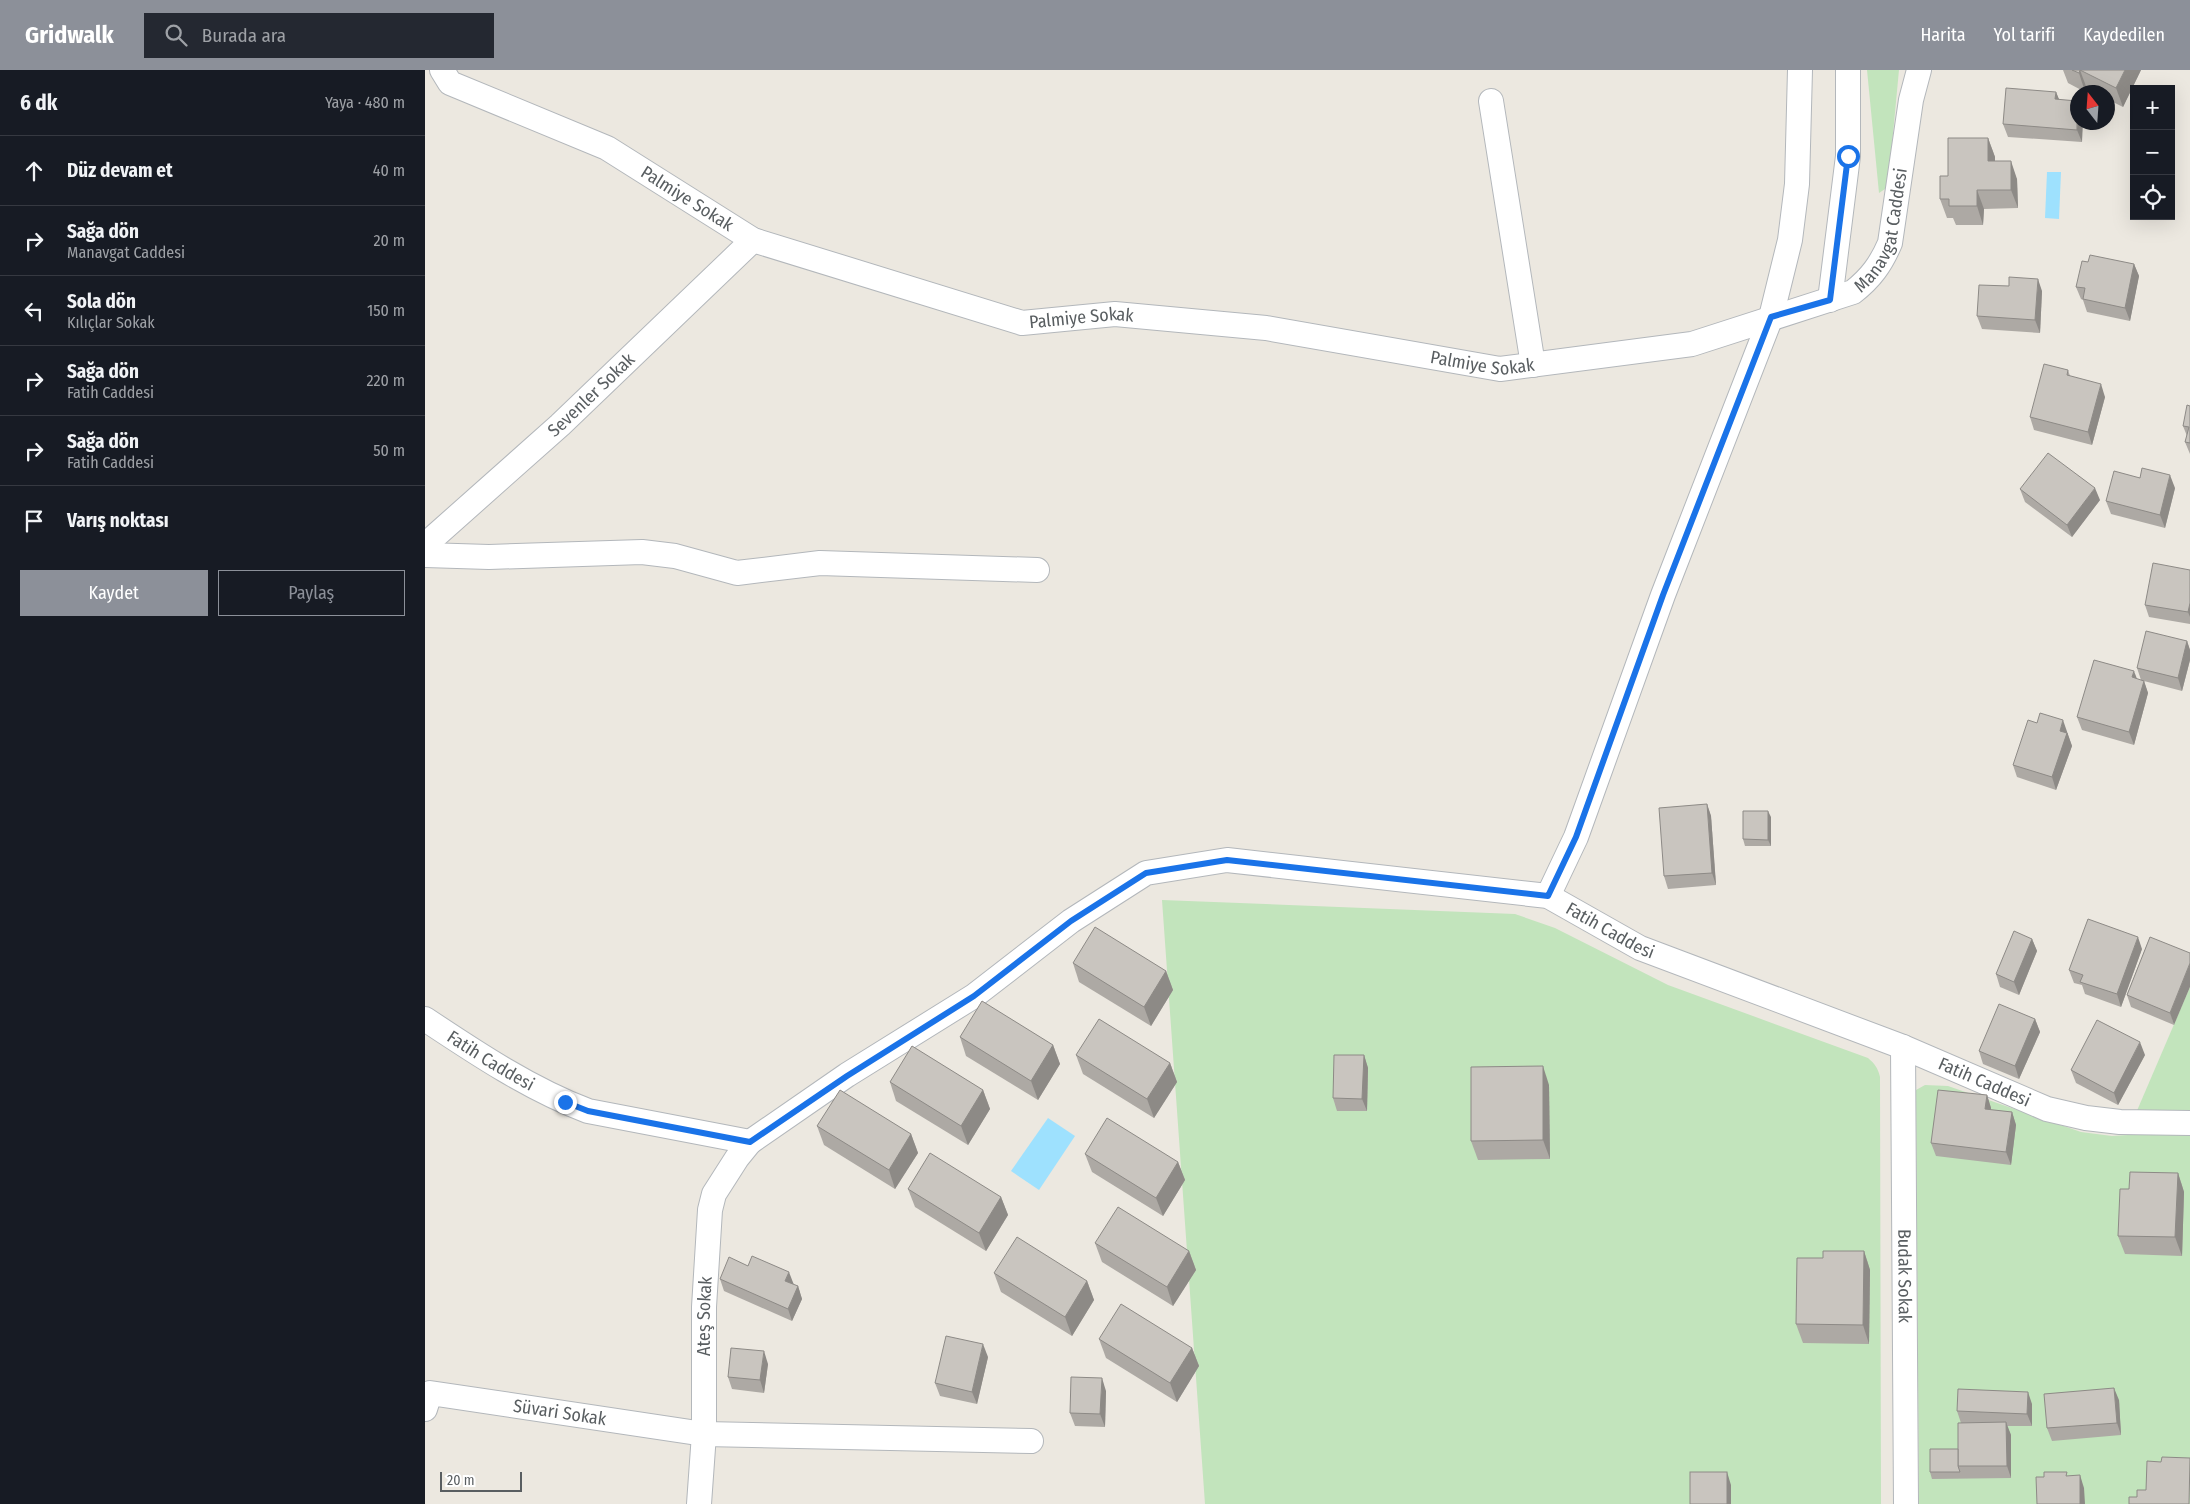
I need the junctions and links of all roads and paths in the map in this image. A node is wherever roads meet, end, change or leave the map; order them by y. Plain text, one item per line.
1 (442, 70) edge
2 (1800, 70) edge
3 (1848, 70) edge
4 (1919, 70) edge
5 (1491, 101) dead end
6 (753, 240) junction
7 (1830, 300) junction
8 (1771, 317) junction
9 (1533, 364) junction
10 (425, 545) edge
11 (425, 555) edge
12 (1037, 570) dead end
13 (1548, 896) junction
14 (425, 1018) edge
15 (1903, 1047) junction
16 (2190, 1123) edge
17 (750, 1142) junction
18 (425, 1409) edge
19 (705, 1434) junction
20 (1031, 1441) dead end
21 (699, 1504) edge
22 (1906, 1504) edge

1 - 6 street, Palmiye Sokak
2 - 8 street
3 - 7 street
4 - 7 street, Manavgat Caddesi
5 - 9 street
6 - 9 street, Palmiye Sokak
6 - 10 street, Sevenler Sokak
7 - 8 street, Manavgat Caddesi
8 - 9 street, Palmiye Sokak
8 - 13 street
11 - 12 street
13 - 15 street, Fatih Caddesi
13 - 17 street, Fatih Caddesi
14 - 17 street, Fatih Caddesi
15 - 16 street, Fatih Caddesi
15 - 22 street, Budak Sokak
17 - 19 street, Ateş Sokak
18 - 19 street, Süvari Sokak
19 - 20 street
19 - 21 street, Ateş Sokak

